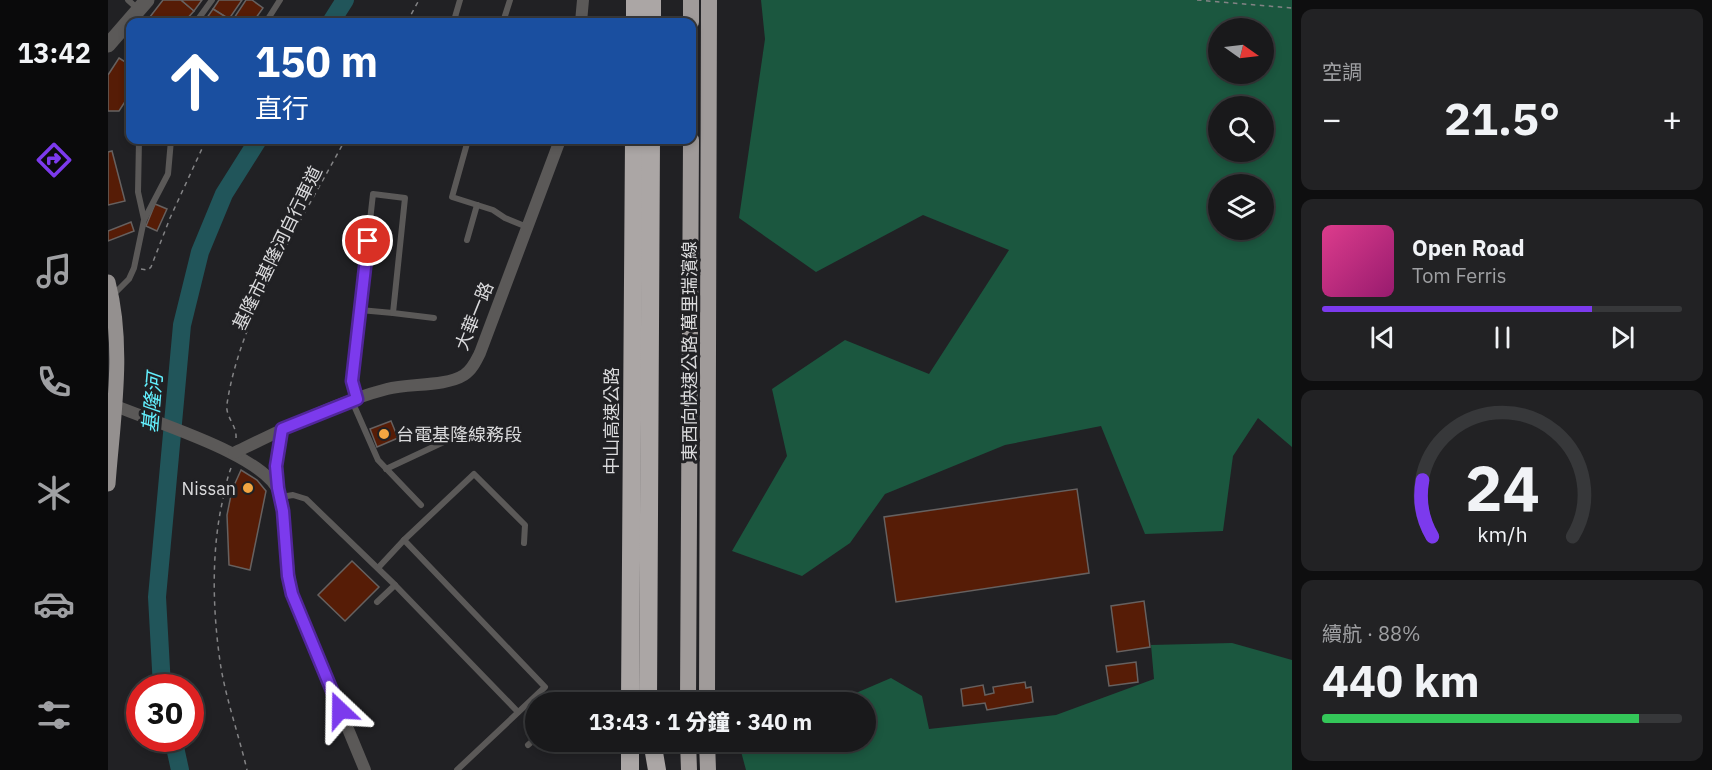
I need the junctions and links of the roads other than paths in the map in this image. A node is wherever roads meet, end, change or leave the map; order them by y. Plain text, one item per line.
1 (212, 0) edge
2 (280, 0) edge
3 (460, 0) edge
4 (510, 0) edge
5 (583, 0) edge
6 (635, 0) edge
7 (652, 0) edge
8 (691, 0) edge
9 (709, 0) edge
10 (199, 18) edge
11 (269, 18) edge
12 (457, 18) edge
13 (504, 18) edge
14 (581, 18) edge
15 (635, 18) edge
16 (652, 18) edge
17 (691, 18) edge
18 (126, 22) edge
19 (108, 45) edge
20 (138, 144) edge
21 (171, 144) edge
22 (467, 144) edge
23 (555, 144) edge
24 (634, 144) edge
25 (651, 144) edge
26 (691, 144) edge
27 (477, 205) junction
28 (144, 220) junction
29 (528, 228) junction
30 (467, 240) dead end
31 (110, 289) edge
32 (360, 310) junction
33 (393, 313) junction
34 (434, 318) dead end
35 (355, 400) junction
36 (111, 404) edge
37 (282, 429) junction
38 (448, 440) dead end
39 (234, 453) junction
40 (386, 469) junction
41 (108, 484) edge
42 (280, 492) junction
43 (421, 505) dead end
44 (404, 540) junction
45 (524, 543) dead end
46 (378, 568) junction
47 (395, 585) junction
48 (376, 602) dead end
49 (541, 692) edge
50 (630, 692) edge
51 (648, 692) edge
52 (688, 692) edge
53 (707, 692) edge
54 (525, 707) edge
55 (518, 712) junction
56 (628, 752) edge
57 (630, 752) edge
58 (651, 752) edge
59 (653, 752) edge
60 (688, 752) edge
61 (707, 752) edge
62 (365, 770) edge
63 (457, 770) edge
64 (624, 770) edge
65 (630, 770) edge
66 (651, 770) edge
67 (657, 770) edge
68 (689, 770) edge
69 (708, 770) edge

1 - 10 lane
2 - 11 lane
3 - 12 lane
4 - 13 lane
5 - 14 street
6 - 15 highway
7 - 16 highway
8 - 17 highway
9 - 53 highway, 東西向快速公路 萬里瑞濱線
18 - 19 street
20 - 28 lane
21 - 28 lane
22 - 27 lane
23 - 29 street, 大華一路
24 - 50 highway, 中山高速公路
25 - 51 highway
26 - 52 highway, 東西向快速公路 萬里瑞濱線
27 - 29 lane
27 - 30 lane
28 - 31 lane
29 - 35 street, 大華一路
31 - 36 main road
32 - 33 lane
32 - 33 lane
32 - 35 lane
33 - 34 lane
35 - 37 street, 大華一路
35 - 40 lane
36 - 39 street
36 - 41 main road
37 - 39 street, 大華一路
37 - 42 street
38 - 40 lane
39 - 42 street
40 - 43 lane
42 - 46 lane
42 - 62 street
44 - 45 lane
44 - 46 lane
44 - 49 lane
46 - 47 lane
47 - 48 lane
47 - 55 lane
54 - 55 lane
55 - 63 lane
56 - 64 highway
57 - 65 highway
58 - 66 highway
59 - 67 highway
60 - 68 highway
61 - 69 highway

